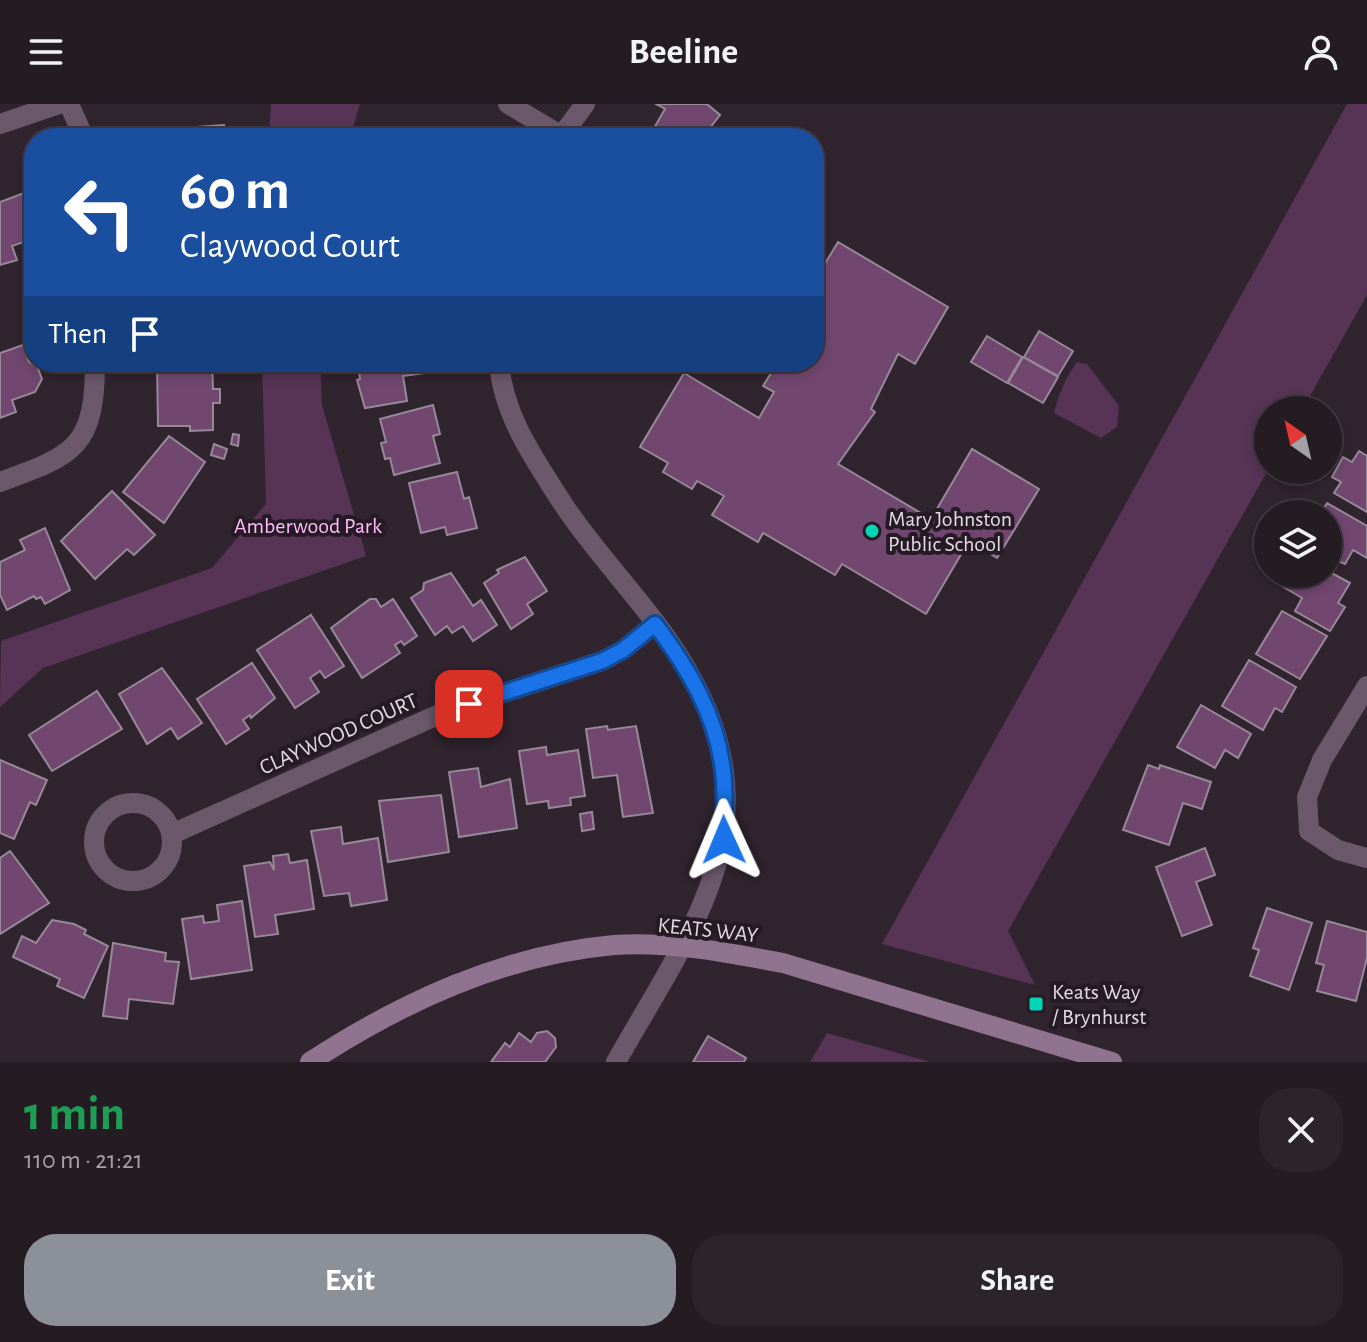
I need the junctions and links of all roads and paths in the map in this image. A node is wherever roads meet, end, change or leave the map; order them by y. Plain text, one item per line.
1 (59, 104) edge
2 (69, 104) edge
3 (508, 104) edge
4 (585, 104) edge
5 (0, 124) edge
6 (80, 128) edge
7 (547, 128) edge
8 (568, 128) edge
9 (95, 372) edge
10 (500, 372) edge
11 (0, 482) edge
12 (655, 624) junction
13 (1367, 686) edge
14 (172, 834) dead end
15 (1367, 858) edge
16 (682, 948) junction
17 (310, 1062) edge
18 (616, 1062) edge
19 (1112, 1062) edge

1 - 5 street
2 - 6 street
3 - 7 street
4 - 8 street
9 - 11 street
10 - 12 street
12 - 14 street, CLAYWOOD COURT
12 - 16 street
13 - 15 street
16 - 17 street, KEATS WAY
16 - 18 street
16 - 19 street, KEATS WAY

